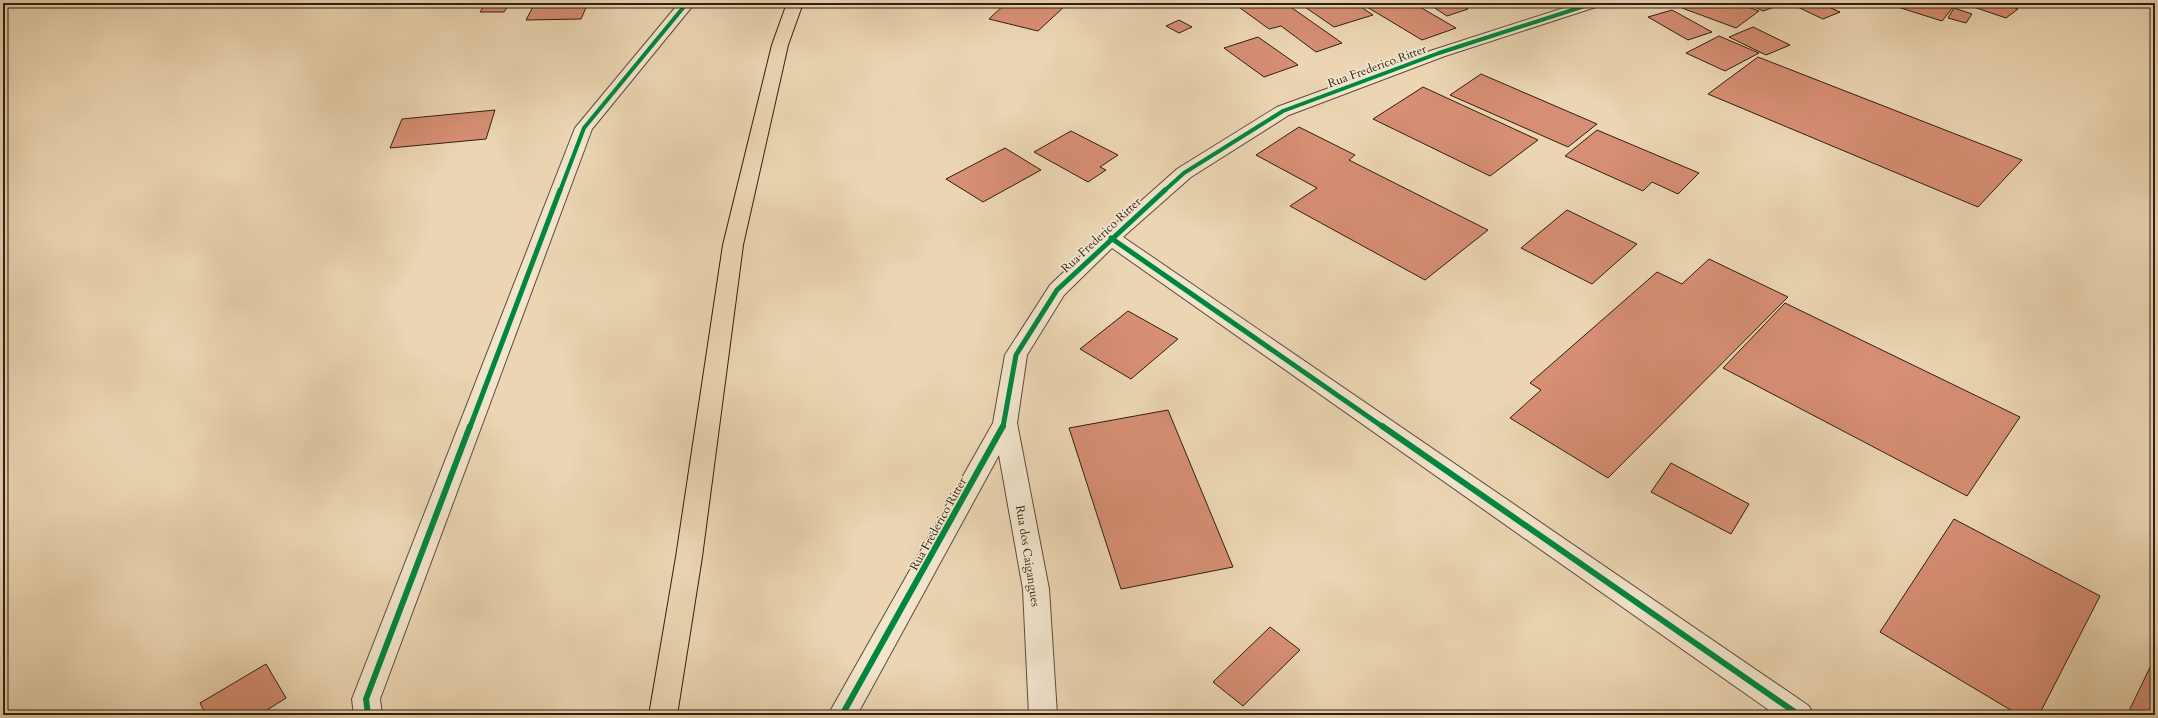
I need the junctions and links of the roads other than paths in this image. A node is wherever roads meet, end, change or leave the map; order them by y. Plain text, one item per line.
1 (687, 3) edge
2 (795, 3) edge
3 (1594, 3) edge
4 (1111, 238) junction
5 (1005, 423) junction
6 (368, 715) edge
7 (663, 715) edge
8 (842, 715) edge
9 (1043, 715) edge
10 (1799, 715) edge

1 - 6 street
2 - 7 main road
3 - 4 street, Rua Frederico Ritter
4 - 5 street, Rua Frederico Ritter
4 - 10 street
5 - 8 street, Rua Frederico Ritter
5 - 9 street, Rua dos Caigangues

